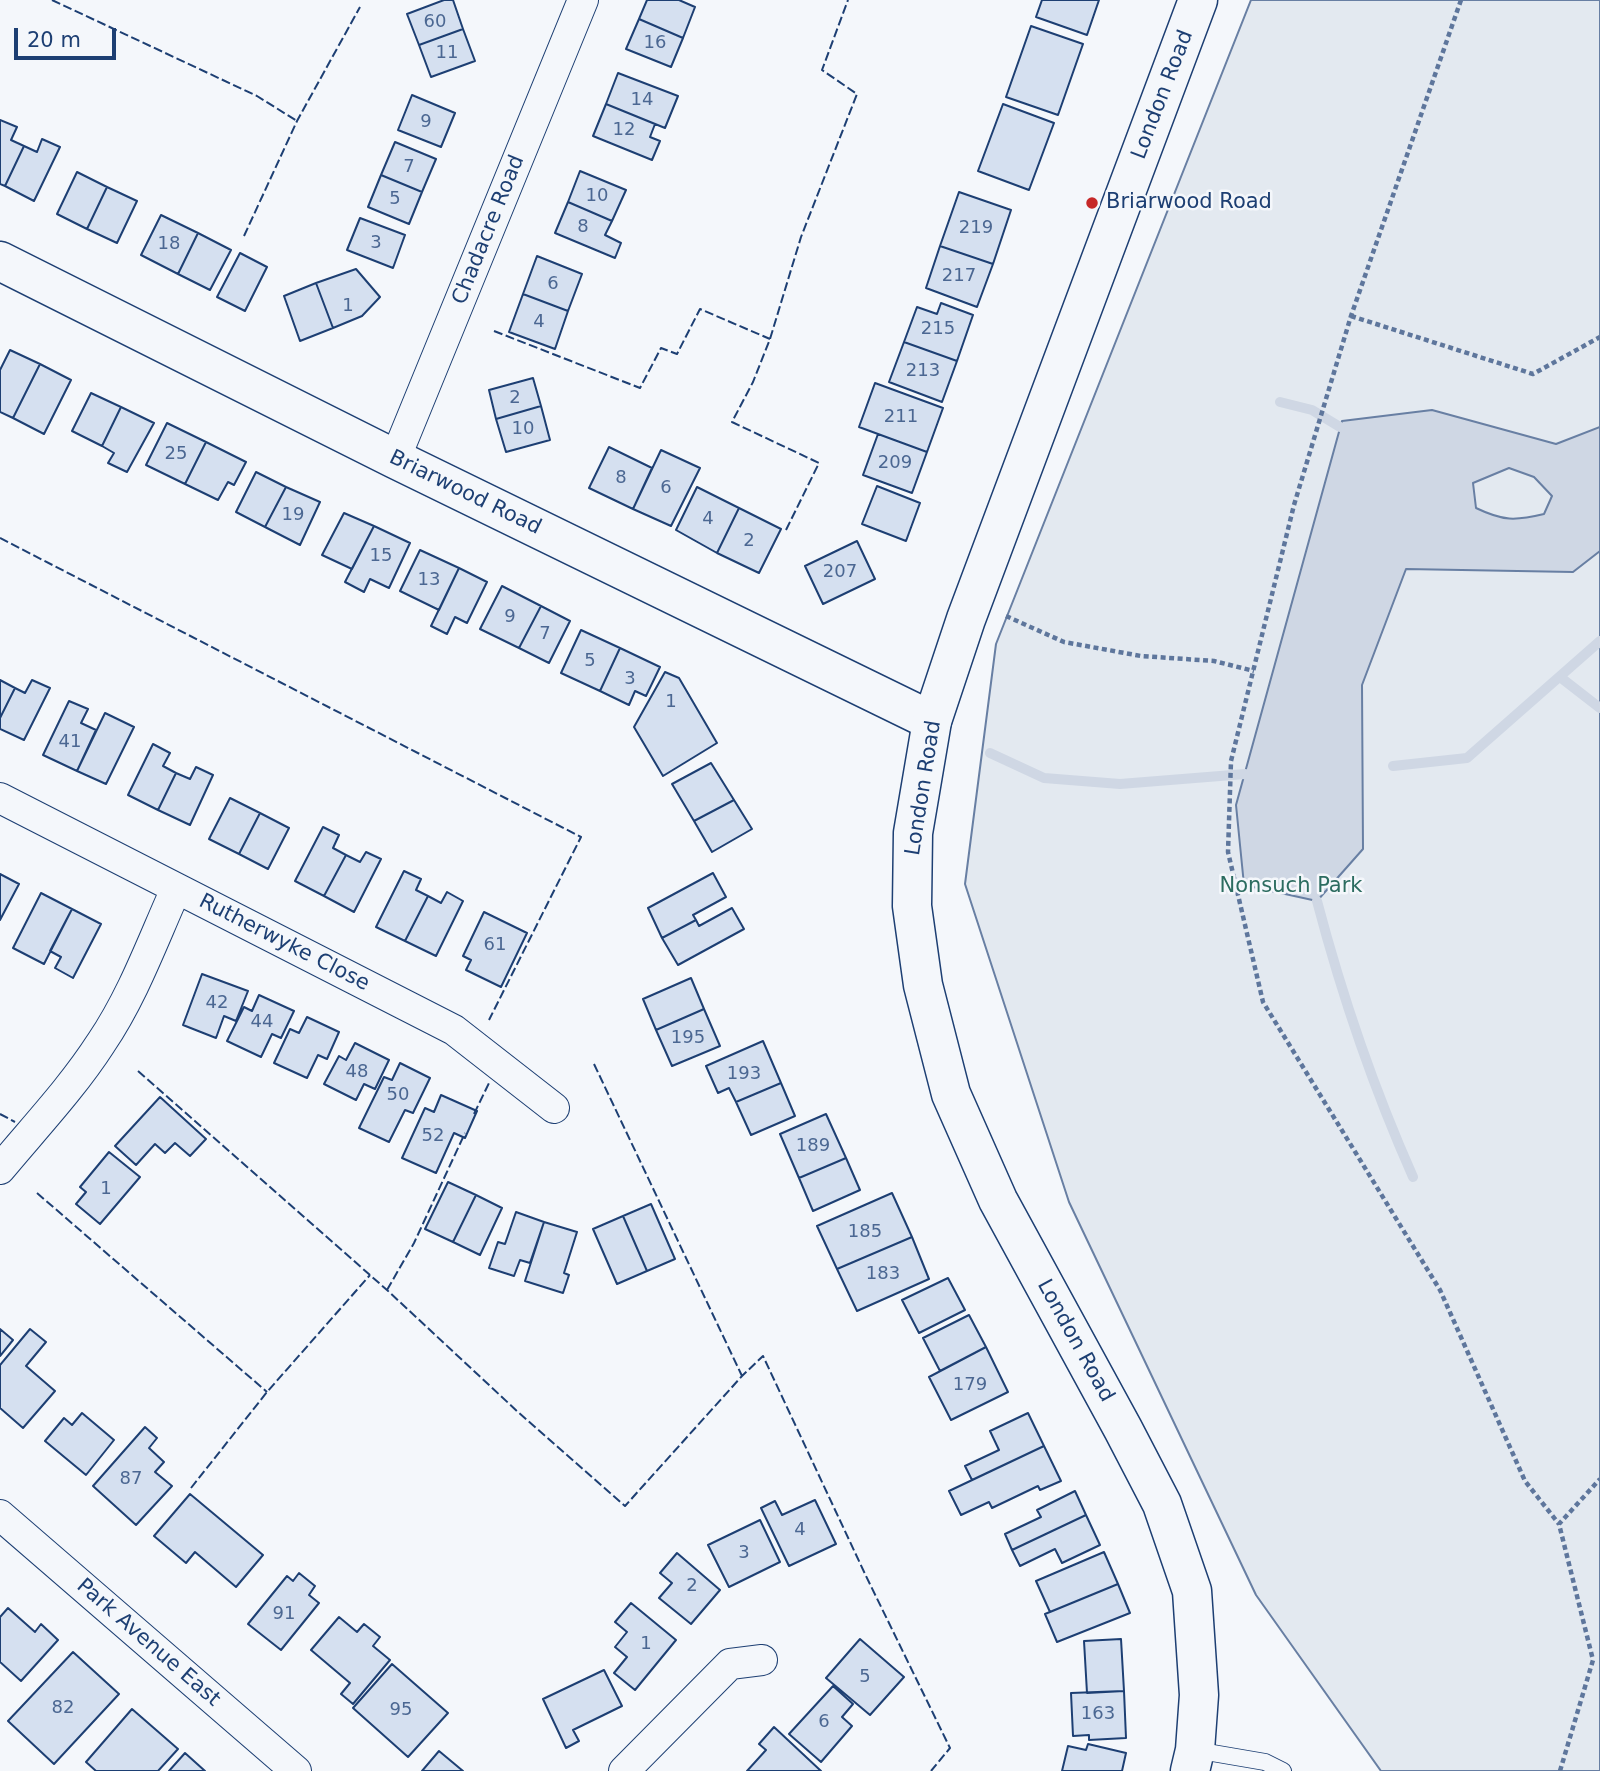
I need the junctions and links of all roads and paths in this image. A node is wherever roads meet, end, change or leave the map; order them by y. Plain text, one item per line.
1 (583, 0) edge
2 (1198, 0) edge
3 (1461, 0) edge
4 (0, 261) edge
5 (1351, 316) junction
6 (1600, 337) edge
7 (395, 459) junction
8 (972, 603) junction
9 (1254, 671) junction
10 (932, 722) junction
11 (0, 798) edge
12 (176, 888) junction
13 (554, 1108) dead end
14 (0, 1169) edge
15 (1600, 1479) edge
16 (0, 1515) edge
17 (1559, 1524) junction
18 (762, 1660) dead end
19 (1193, 1760) edge
20 (296, 1771) edge
21 (624, 1771) edge
22 (1283, 1771) edge
23 (1560, 1771) edge

1 - 7 street, Chadacre Road
2 - 8 main road, London Road
3 - 5 path
4 - 7 main road, Briarwood Road
5 - 6 path
5 - 9 path
7 - 10 main road, Briarwood Road
8 - 9 path
8 - 10 main road, London Road
9 - 17 path
10 - 19 main road, London Road
11 - 12 street, Rutherwyke Close
12 - 13 street, Rutherwyke Close
12 - 14 street
15 - 17 path
16 - 20 street, Park Avenue East
17 - 23 path
18 - 21 street
19 - 22 lane

